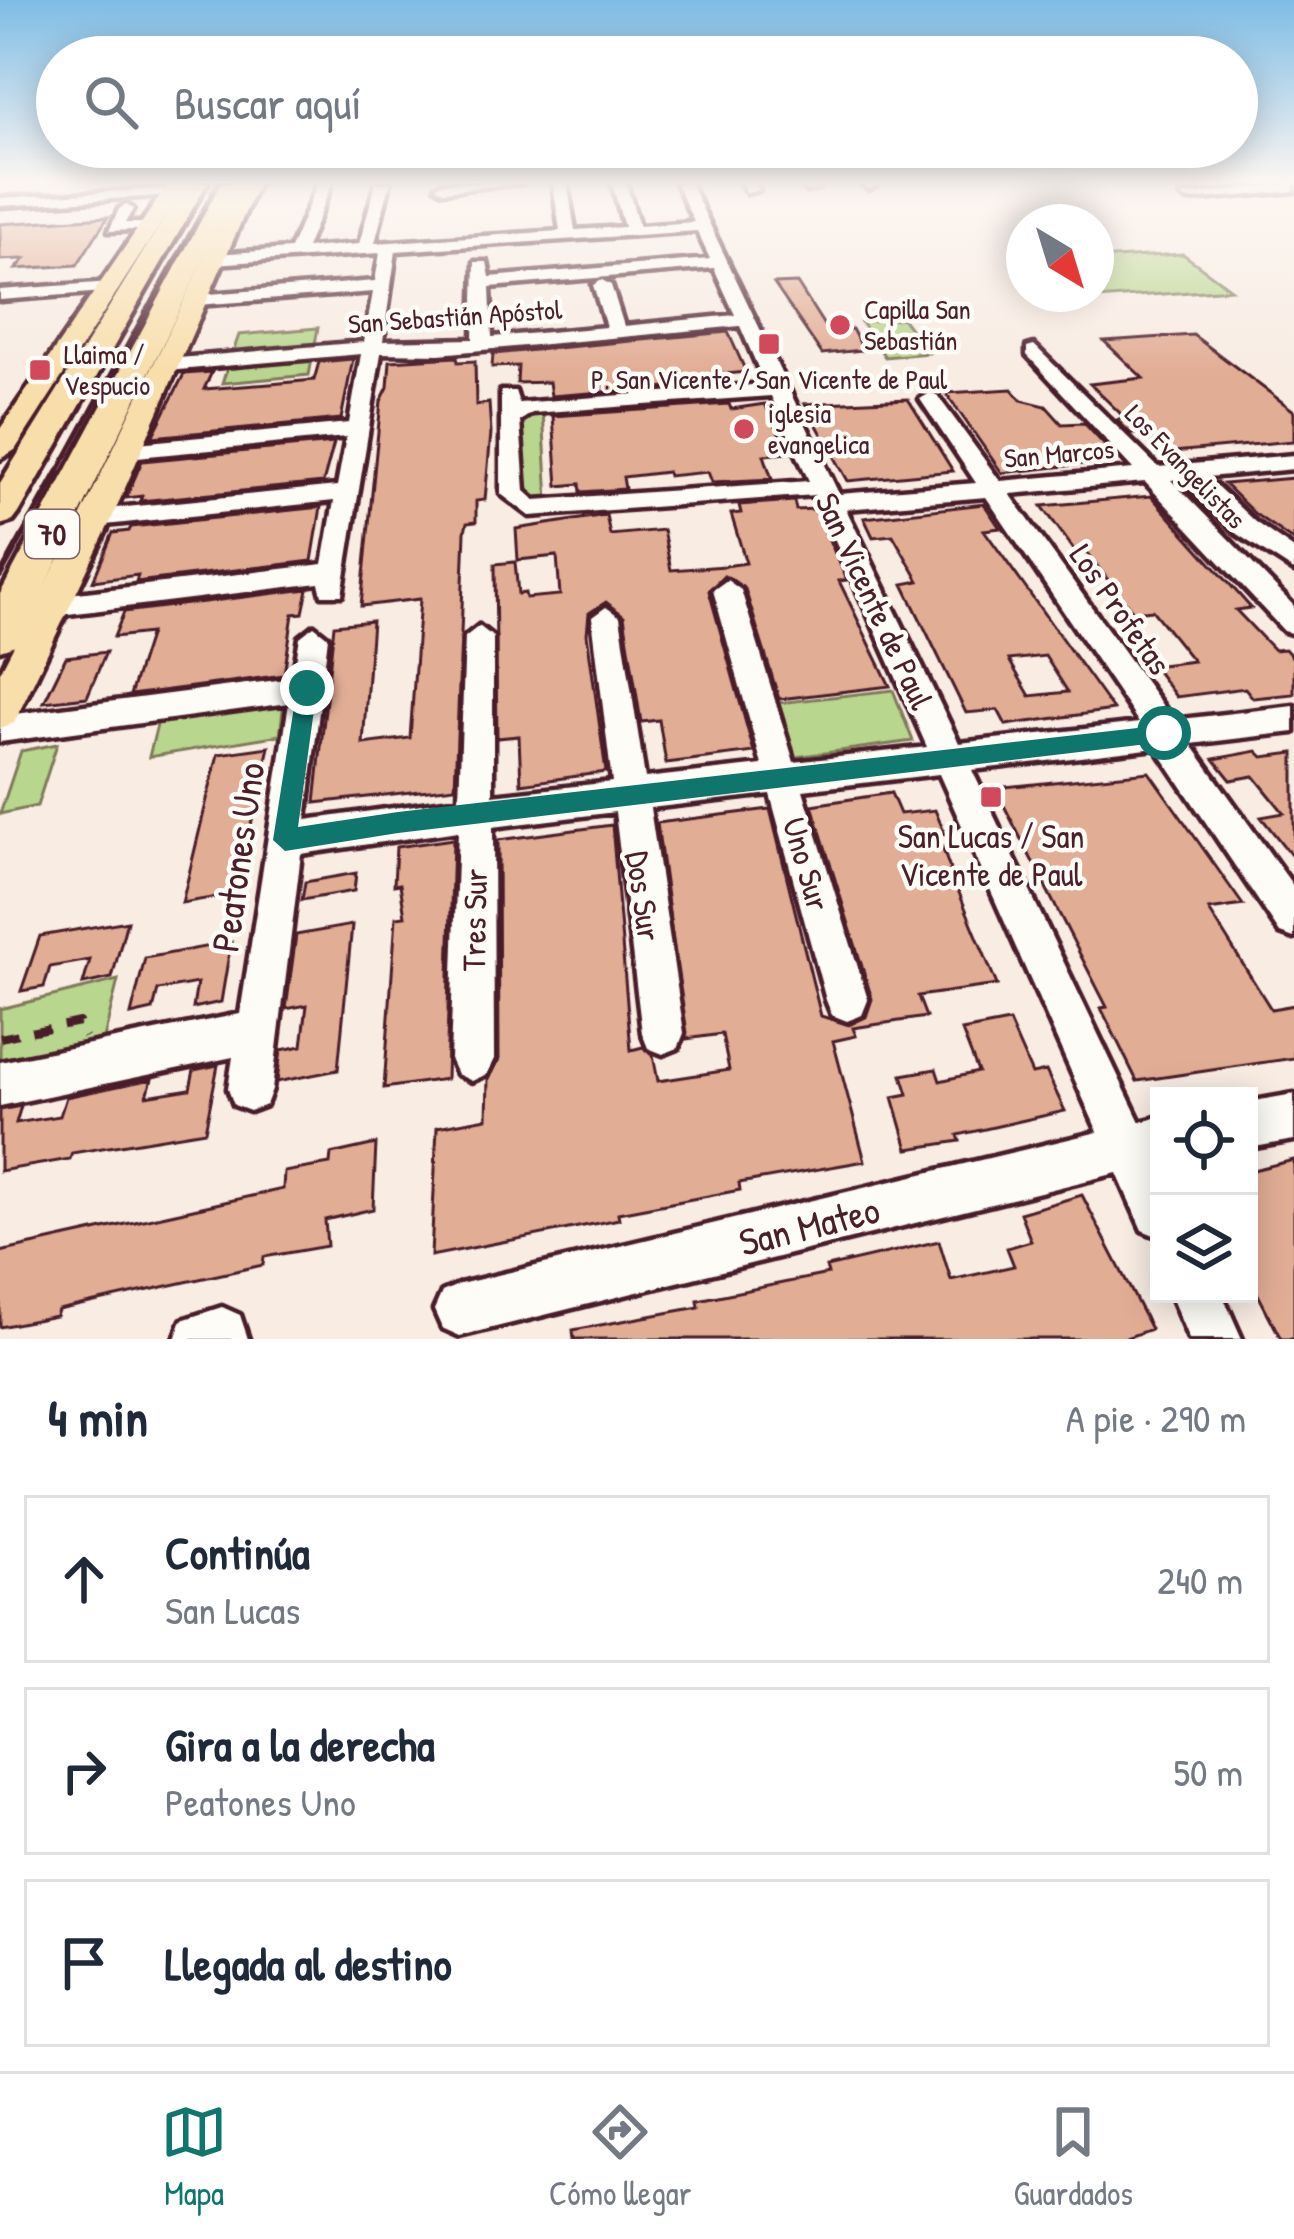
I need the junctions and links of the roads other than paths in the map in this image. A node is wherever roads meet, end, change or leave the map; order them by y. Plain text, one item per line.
1 (140, 245) edge
2 (149, 245) edge
3 (203, 245) edge
4 (220, 245) edge
5 (299, 245) edge
6 (413, 245) edge
7 (480, 245) edge
8 (711, 245) edge
9 (377, 248) junction
10 (296, 254) junction
11 (214, 259) junction
12 (720, 263) junction
13 (481, 283) junction
14 (602, 285) dead end
15 (382, 286) junction
16 (112, 287) junction
17 (0, 295) edge
18 (196, 300) junction
19 (745, 320) junction
20 (616, 332) junction
21 (483, 344) junction
22 (372, 347) junction
23 (1034, 351) dead end
24 (95, 354) junction
25 (167, 364) junction
26 (776, 389) junction
27 (930, 399) dead end
28 (358, 429) junction
29 (116, 442) junction
30 (1, 453) edge
31 (1294, 461) edge
32 (1187, 472) junction
33 (1153, 475) junction
34 (993, 489) junction
35 (348, 492) junction
36 (825, 495) junction
37 (0, 513) edge
38 (1246, 528) junction
39 (1206, 531) junction
40 (88, 533) junction
41 (1294, 562) edge
42 (727, 590) dead end
43 (52, 606) junction
44 (606, 617) dead end
45 (1294, 624) edge
46 (0, 634) edge
47 (314, 637) dead end
48 (479, 637) dead end
49 (307, 688) junction
50 (0, 711) edge
51 (1294, 719) edge
52 (0, 729) edge
53 (1164, 733) junction
54 (950, 760) junction
55 (782, 778) junction
56 (631, 796) junction
57 (476, 813) junction
58 (285, 840) junction
59 (1294, 919) edge
60 (847, 1000) dead end
61 (258, 1031) junction
62 (663, 1033) dead end
63 (472, 1059) dead end
64 (0, 1084) edge
65 (250, 1089) dead end
66 (1294, 1117) edge
67 (1258, 1123) edge
68 (1143, 1143) edge
69 (1155, 1195) edge
70 (1200, 1303) edge
71 (460, 1310) dead end
72 (201, 1339) edge
73 (221, 1339) edge
74 (1216, 1339) edge

1 - 16 main road
2 - 24 highway, 70
3 - 29 highway, 70
4 - 11 main road
5 - 10 street
6 - 9 street
7 - 13 street
8 - 12 street, San Vicente de Paul
9 - 10 street
9 - 15 street
10 - 11 street
11 - 18 main road
12 - 13 street
12 - 19 street, San Vicente de Paul
13 - 21 street
14 - 20 street
15 - 18 street
15 - 22 street
16 - 17 street
16 - 30 main road
18 - 25 main road
19 - 20 street, San Sebastián Apóstol
19 - 26 street, San Vicente de Paul
20 - 21 street, San Sebastián Apóstol
21 - 22 street, San Sebastián Apóstol
22 - 25 street, San Sebastián Apóstol
22 - 28 street
23 - 33 street, Los Evangelistas
24 - 30 highway
24 - 37 highway, 70
25 - 29 main road
26 - 36 street, San Vicente de Paul
26 - 36 street, San Marcos
27 - 34 street, Los Profetas
28 - 29 street
28 - 35 street
29 - 40 highway
29 - 46 highway, 70
31 - 32 street, San Marcos
32 - 33 street, San Marcos
32 - 38 street
33 - 34 street, San Marcos
33 - 39 street, Los Evangelistas
34 - 36 street, San Marcos
34 - 53 street, Los Profetas
35 - 40 street
35 - 43 street
36 - 54 street, San Vicente de Paul
38 - 39 street
38 - 41 street
39 - 45 street, Los Evangelistas
40 - 43 main road
42 - 55 street, Uno Sur
43 - 50 main road
44 - 56 street, Dos Sur
47 - 49 street, Peatones Uno
48 - 57 street, Tres Sur
49 - 52 street
49 - 58 street, Peatones Uno
51 - 53 street
53 - 54 street
53 - 59 street, Los Profetas
54 - 55 street
54 - 68 street, San Vicente de Paul
55 - 56 street
55 - 60 street, Uno Sur
56 - 57 street
56 - 62 street, Dos Sur
57 - 58 street
57 - 63 street, Tres Sur
58 - 61 street, Peatones Uno
61 - 64 street
61 - 65 street, Peatones Uno
66 - 67 street
68 - 69 street, San Vicente de Paul
68 - 71 street, San Mateo
70 - 74 street
72 - 73 street

